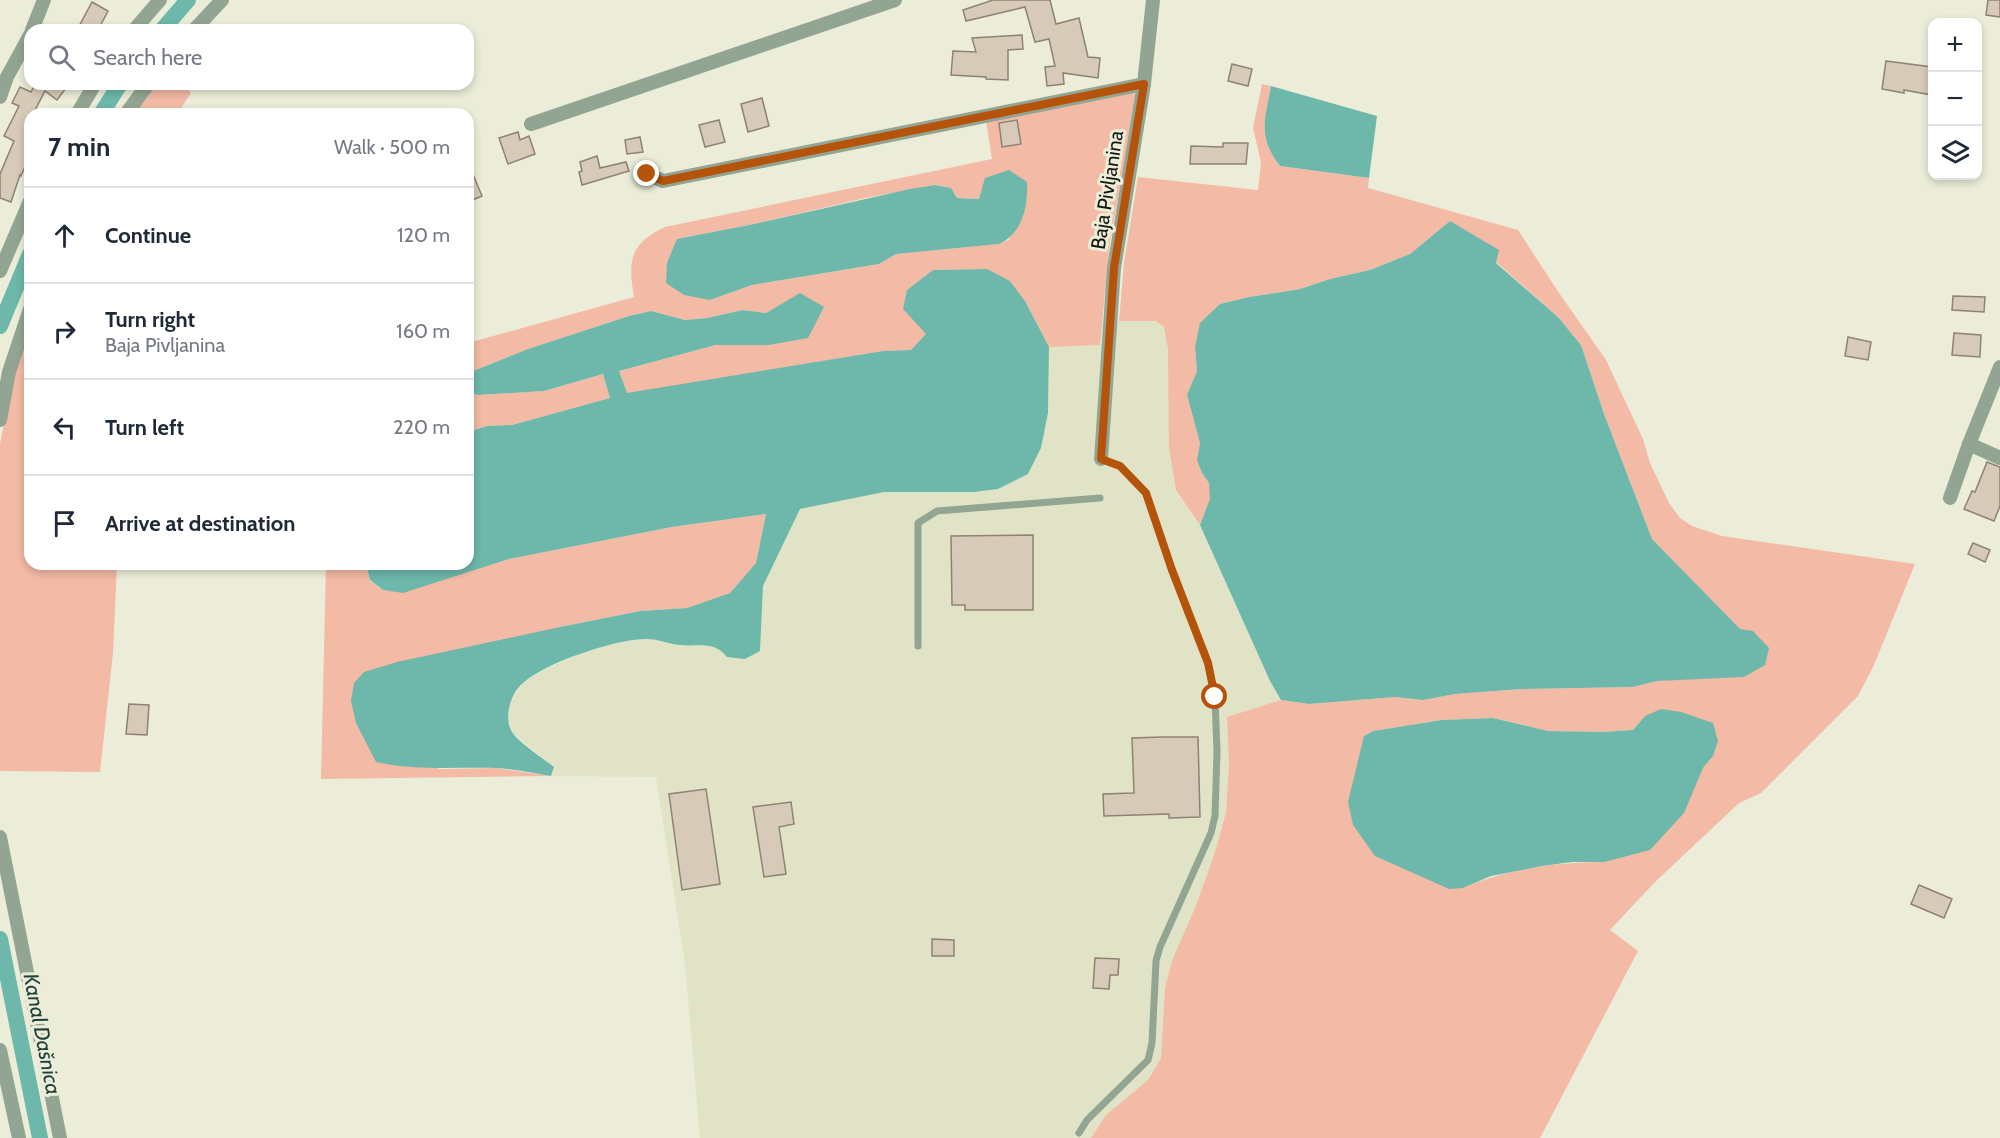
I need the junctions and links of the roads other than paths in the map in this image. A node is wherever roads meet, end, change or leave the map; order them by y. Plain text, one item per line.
1 (44, 0) edge
2 (160, 0) edge
3 (222, 0) edge
4 (895, 0) edge
5 (1153, 0) edge
6 (34, 24) edge
7 (139, 24) edge
8 (200, 24) edge
9 (24, 46) edge
10 (1144, 84) junction
11 (91, 90) edge
12 (144, 90) edge
13 (0, 97) edge
14 (81, 108) edge
15 (130, 108) edge
16 (531, 124) dead end
17 (647, 174) dead end
18 (24, 215) edge
19 (0, 271) edge
20 (24, 327) edge
21 (2000, 367) edge
22 (0, 420) edge
23 (1969, 444) junction
24 (2000, 458) edge
25 (1101, 459) joint
26 (1100, 498) dead end
27 (1950, 498) dead end
28 (918, 646) dead end
29 (0, 837) edge
30 (0, 1050) edge
31 (1079, 1133) dead end
32 (18, 1138) edge
33 (60, 1138) edge

1 - 6 street
2 - 7 street
3 - 8 street
4 - 16 street
5 - 10 street, Baja Pivljanina
9 - 13 street
10 - 17 street
10 - 25 street, Baja Pivljanina
11 - 14 street
12 - 15 street
18 - 19 street
20 - 22 street
21 - 23 street
23 - 24 street
23 - 27 street
25 - 31 lane
26 - 28 lane
29 - 33 street
30 - 32 street

